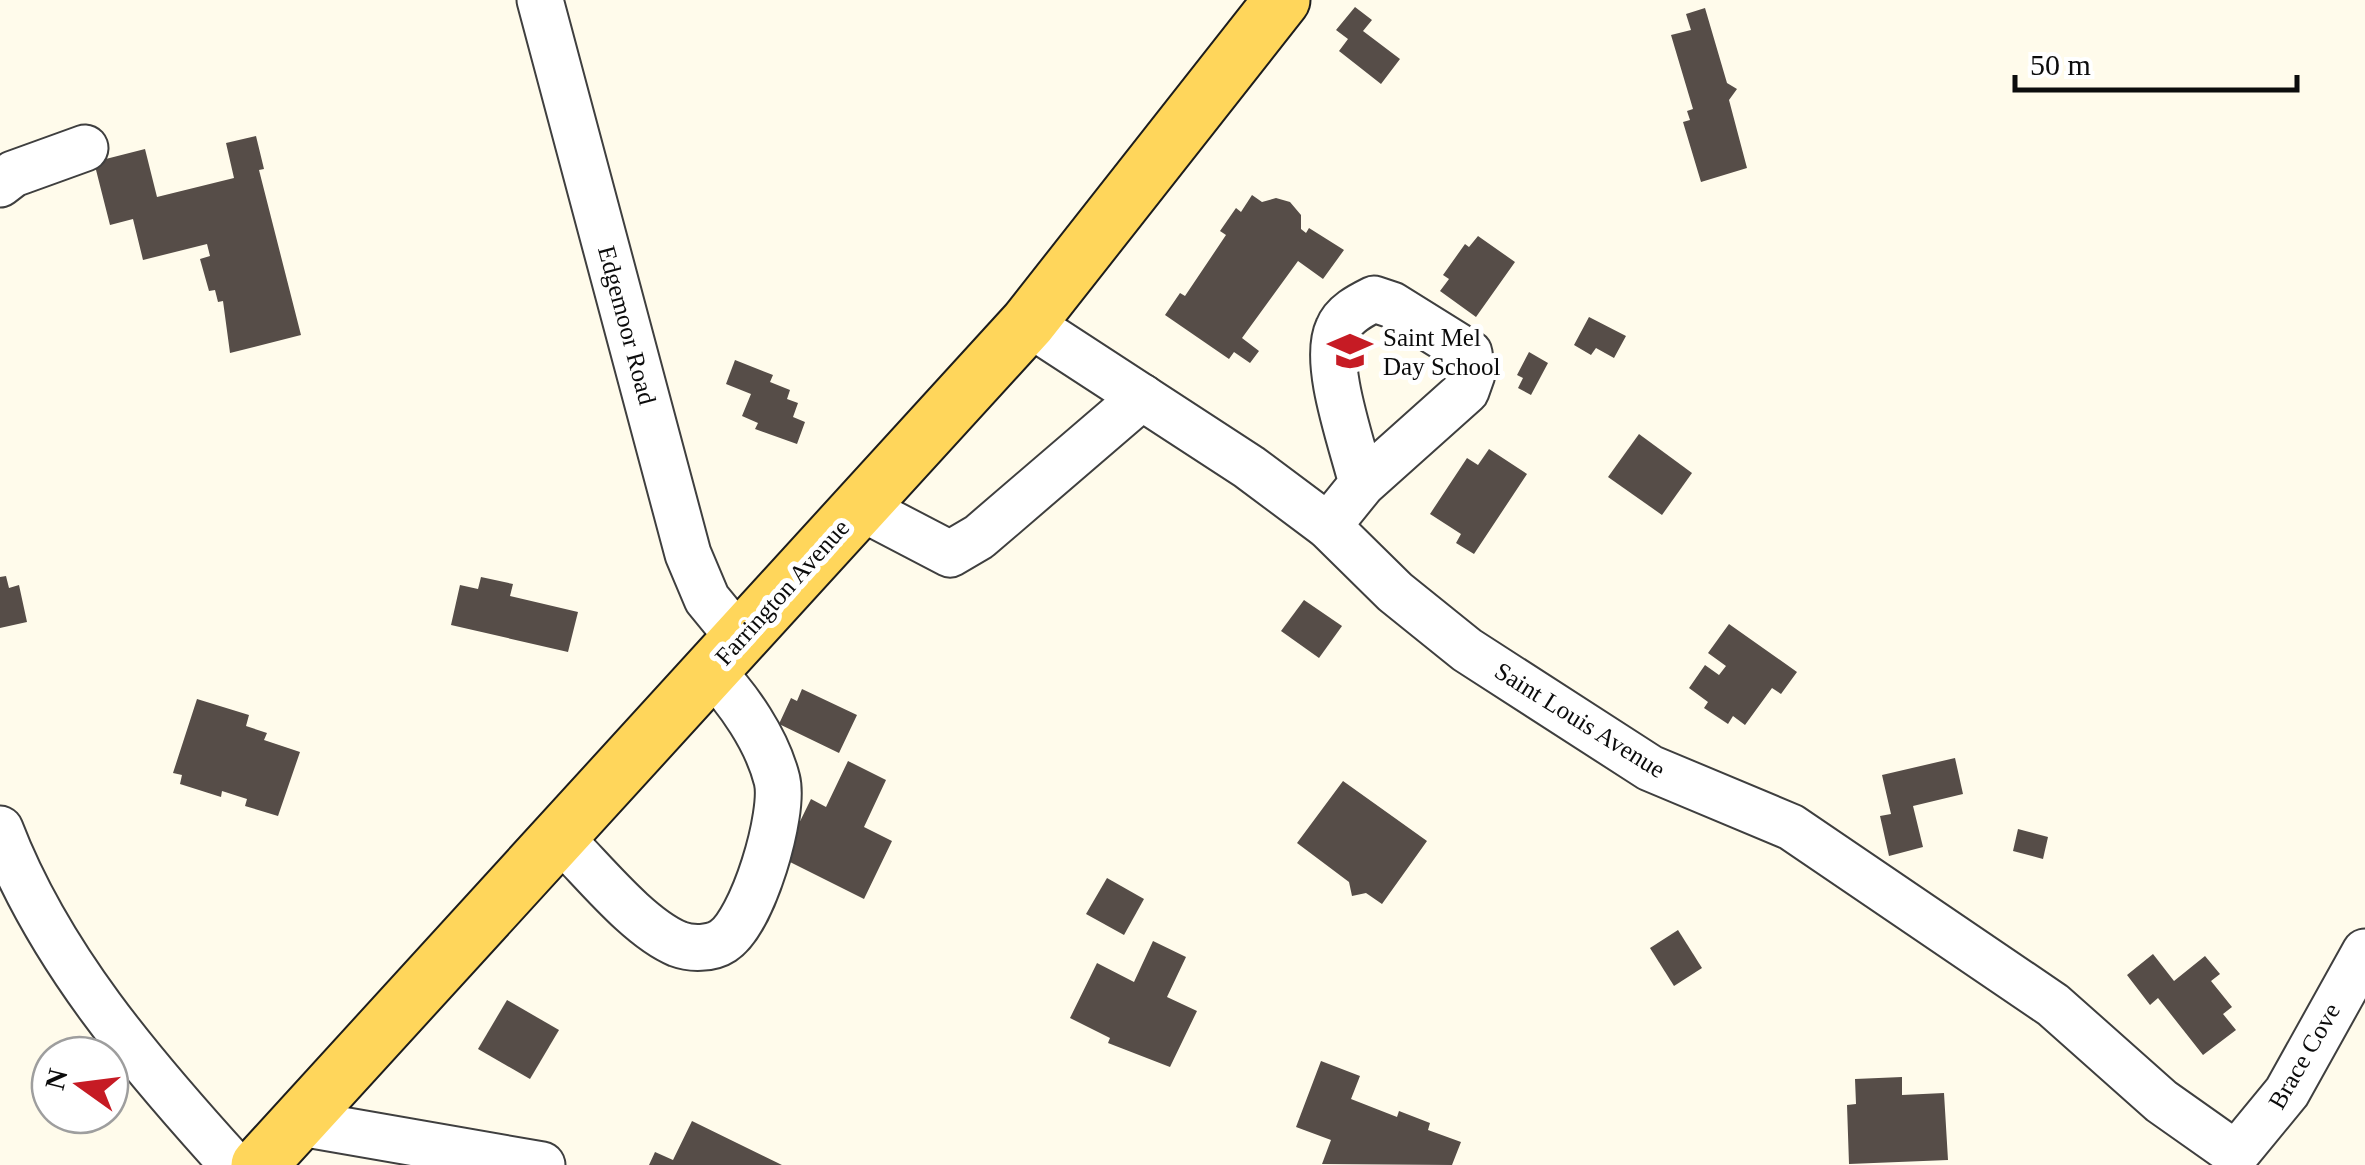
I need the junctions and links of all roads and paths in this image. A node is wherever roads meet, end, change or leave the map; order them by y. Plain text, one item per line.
1 (540, 0) edge
2 (1282, 0) edge
3 (85, 148) dead end
4 (0, 184) edge
5 (1028, 323) junction
6 (1142, 397) junction
7 (1362, 484) dead end
8 (860, 506) junction
9 (1328, 526) junction
10 (724, 654) junction
11 (0, 829) edge
12 (560, 837) junction
13 (2365, 952) edge
14 (300, 1123) junction
15 (2237, 1160) edge
16 (233, 1165) edge
17 (259, 1165) edge
18 (542, 1165) edge

1 - 10 street, Edgemoor Road
2 - 5 main road, Farrington Avenue
3 - 4 street
5 - 6 street, Saint Louis Avenue
5 - 8 main road, Farrington Avenue
6 - 8 street
6 - 9 street, Saint Louis Avenue
7 - 9 street
8 - 10 main road, Farrington Avenue
9 - 15 street, Saint Louis Avenue
10 - 12 main road, Farrington Avenue
10 - 12 street, Edgemoor Road
11 - 16 street
12 - 14 main road, Farrington Avenue
13 - 15 street, Brace Cove
14 - 17 main road, Farrington Avenue
14 - 18 street

